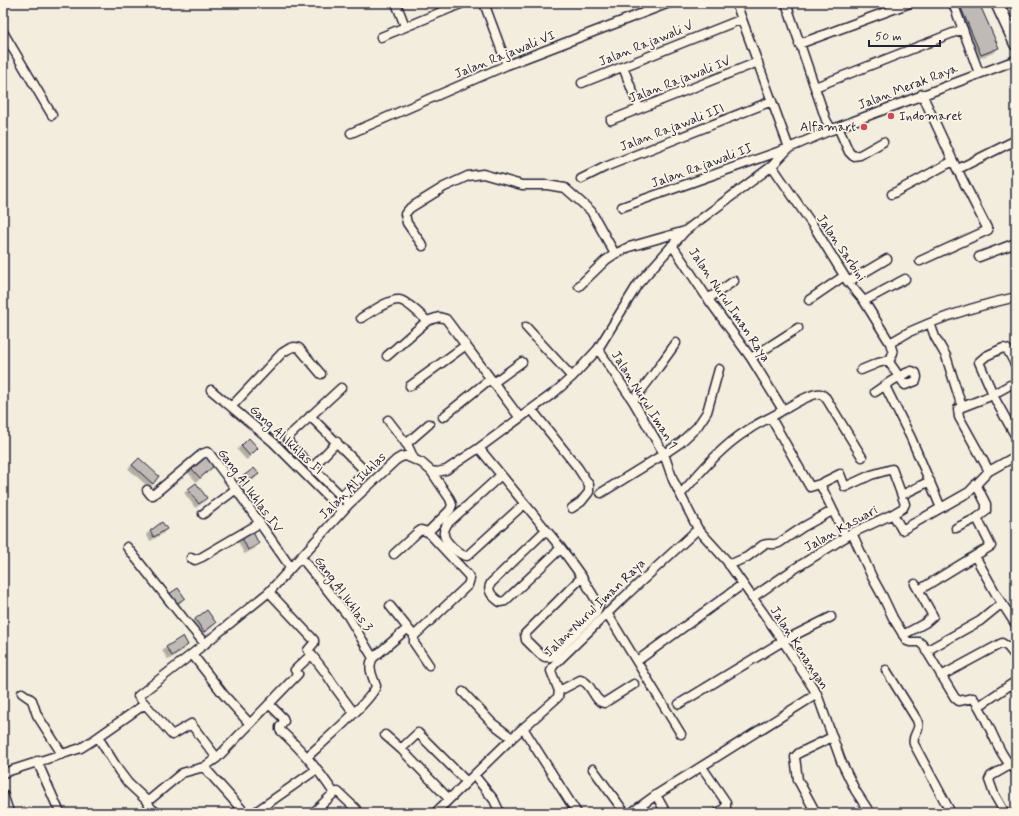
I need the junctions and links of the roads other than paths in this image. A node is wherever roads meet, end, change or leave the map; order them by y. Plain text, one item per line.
1 (396, 3) edge
2 (463, 3) edge
3 (484, 3) edge
4 (669, 3) edge
5 (736, 3) edge
6 (787, 3) edge
7 (910, 3) edge
8 (953, 3) edge
9 (997, 3) edge
10 (742, 19) junction
11 (405, 26) junction
12 (963, 29) junction
13 (4, 37) edge
14 (381, 37) dead end
15 (800, 44) junction
16 (1016, 44) edge
17 (1016, 60) edge
18 (758, 62) junction
19 (507, 65) junction
20 (623, 67) junction
21 (979, 73) junction
22 (582, 83) dead end
23 (815, 87) junction
24 (922, 94) junction
25 (772, 101) junction
26 (639, 108) junction
27 (52, 115) dead end
28 (611, 120) dead end
29 (835, 128) junction
30 (351, 133) dead end
31 (1016, 140) edge
32 (883, 142) dead end
33 (789, 148) junction
34 (953, 161) junction
35 (772, 166) junction
36 (958, 169) junction
37 (581, 179) dead end
38 (892, 194) dead end
39 (622, 207) dead end
40 (685, 231) junction
41 (1016, 243) edge
42 (672, 245) junction
43 (423, 246) dead end
44 (615, 254) junction
45 (978, 256) dead end
46 (887, 258) dead end
47 (920, 261) dead end
48 (846, 279) junction
49 (905, 279) dead end
50 (734, 281) dead end
51 (579, 286) dead end
52 (1016, 297) edge
53 (708, 299) junction
54 (808, 300) dead end
55 (864, 301) junction
56 (361, 318) dead end
57 (427, 321) junction
58 (930, 323) junction
59 (526, 327) dead end
60 (798, 328) dead end
61 (676, 343) dead end
62 (890, 343) junction
63 (466, 345) junction
64 (598, 349) junction
65 (388, 356) dead end
66 (751, 358) junction
67 (889, 360) junction
68 (522, 362) dead end
69 (1015, 364) dead end
70 (719, 369) dead end
71 (861, 370) dead end
72 (321, 374) dead end
73 (572, 377) junction
74 (492, 381) junction
75 (1010, 385) dead end
76 (410, 386) dead end
77 (885, 386) junction
78 (341, 388) dead end
79 (211, 390) dead end
80 (875, 392) dead end
81 (993, 395) junction
82 (633, 401) junction
83 (232, 406) junction
84 (962, 407) junction
85 (532, 410) junction
86 (782, 410) junction
87 (310, 416) junction
88 (443, 417) dead end
89 (520, 418) junction
90 (771, 418) junction
91 (388, 420) dead end
92 (429, 424) dead end
93 (1016, 437) edge
94 (337, 442) junction
95 (406, 444) junction
96 (479, 448) junction
97 (664, 454) junction
98 (1016, 456) edge
99 (862, 457) dead end
100 (414, 459) junction
101 (312, 468) junction
102 (989, 470) junction
103 (431, 471) junction
104 (500, 476) junction
105 (930, 481) junction
106 (820, 484) junction
107 (976, 484) junction
108 (236, 489) junction
109 (147, 490) dead end
110 (601, 494) dead end
111 (681, 494) junction
112 (902, 495) junction
113 (342, 496) junction
114 (349, 504) junction
115 (524, 504) junction
116 (572, 508) dead end
117 (941, 508) junction
118 (342, 511) junction
119 (832, 511) junction
120 (203, 514) dead end
121 (893, 514) junction
122 (977, 518) junction
123 (260, 523) junction
124 (956, 528) dead end
125 (698, 529) junction
126 (546, 530) junction
127 (428, 532) junction
128 (849, 535) junction
129 (127, 547) dead end
130 (561, 548) junction
131 (394, 554) dead end
132 (975, 556) junction
133 (301, 557) junction
134 (191, 558) dead end
135 (729, 565) junction
136 (291, 568) junction
137 (582, 577) junction
138 (743, 584) junction
139 (269, 592) junction
140 (752, 598) junction
141 (1002, 604) junction
142 (390, 606) dead end
143 (607, 613) junction
144 (1013, 615) edge
145 (831, 617) dead end
146 (1016, 625) edge
147 (408, 628) junction
148 (903, 635) junction
149 (414, 636) junction
150 (783, 641) junction
151 (205, 644) junction
152 (926, 650) junction
153 (1015, 652) edge
154 (192, 654) junction
155 (311, 655) junction
156 (373, 658) junction
157 (637, 662) junction
158 (429, 665) dead end
159 (886, 670) dead end
160 (941, 676) junction
161 (1016, 681) edge
162 (634, 684) dead end
163 (559, 691) junction
164 (462, 692) dead end
165 (22, 693) dead end
166 (817, 694) junction
167 (145, 704) junction
168 (269, 704) junction
169 (679, 704) dead end
170 (979, 706) junction
171 (354, 713) junction
172 (250, 724) junction
173 (523, 728) junction
174 (681, 734) dead end
175 (385, 735) dead end
176 (832, 737) junction
177 (512, 738) junction
178 (100, 739) junction
179 (402, 749) junction
180 (62, 754) junction
181 (307, 757) junction
182 (217, 758) junction
183 (37, 761) junction
184 (204, 767) junction
185 (702, 767) junction
186 (1013, 768) edge
187 (317, 769) junction
188 (593, 769) dead end
189 (3, 773) edge
190 (474, 775) junction
191 (467, 782) junction
192 (334, 792) junction
193 (3, 794) edge
194 (656, 795) junction
195 (449, 799) junction
196 (152, 808) edge
197 (8, 809) dead end
198 (640, 810) edge
199 (356, 812) edge
200 (60, 813) edge
201 (144, 813) edge
202 (245, 813) edge
203 (254, 813) edge
204 (313, 813) edge
205 (435, 813) edge
206 (500, 813) edge
207 (577, 813) edge
208 (625, 813) edge
209 (631, 813) edge
210 (666, 813) edge
211 (718, 813) edge
212 (816, 813) edge
213 (870, 813) edge
214 (951, 813) edge
215 (1005, 813) edge

1 - 11 street
2 - 11 street
3 - 19 street
4 - 19 street, Jalan Rajawali VI
5 - 10 street
6 - 15 street
7 - 15 street
8 - 12 street
9 - 16 main road
10 - 18 street
10 - 20 street, Jalan Rajawali V
11 - 14 street
12 - 21 street
12 - 23 street
13 - 27 street
15 - 23 street
17 - 21 street, Jalan Merak Raya
18 - 25 street
18 - 26 street, Jalan Rajawali IV
19 - 30 street, Jalan Rajawali VI
20 - 22 street, Jalan Rajawali V
20 - 26 street
21 - 24 street, Jalan Merak Raya
23 - 29 street
24 - 29 street, Jalan Merak Raya
24 - 34 street
25 - 33 street
25 - 37 street, Jalan Rajawali III
26 - 28 street, Jalan Rajawali IV
29 - 32 street
29 - 33 street, Jalan Merak Raya
31 - 36 street
33 - 35 street, Jalan Merak Raya
33 - 39 street, Jalan Rajawali II
34 - 36 street
34 - 38 street
35 - 40 street, Jalan Merak Raya
35 - 48 street, Jalan Sarbini
36 - 47 street
40 - 42 street
40 - 44 street
41 - 45 street
42 - 53 street, Jalan Nurul Iman Raya
42 - 64 street
43 - 44 street
44 - 51 street
46 - 48 street
48 - 54 street
48 - 55 street, Jalan Sarbini
49 - 55 street
50 - 53 street
52 - 58 street
53 - 66 street, Jalan Nurul Iman Raya
55 - 62 street, Jalan Sarbini
56 - 57 street
57 - 63 street
57 - 65 street
58 - 62 street
58 - 84 street
59 - 73 street
60 - 66 street
61 - 82 street
62 - 67 street
63 - 74 street
63 - 76 street
64 - 73 street
64 - 82 street, Jalan Nurul Iman 1
66 - 86 street, Jalan Nurul Iman Raya
67 - 71 street
67 - 77 street
68 - 74 street
69 - 81 street
70 - 97 street
72 - 83 street
73 - 85 street
74 - 88 street
74 - 89 street
75 - 81 street
77 - 80 street
77 - 105 street
78 - 87 street
79 - 83 street, Gang Al Ikhlas II
81 - 84 street
81 - 93 street
82 - 97 street, Jalan Nurul Iman 1
83 - 118 street, Gang Al Ikhlas II
84 - 102 street
85 - 89 street
85 - 116 street
86 - 90 street
86 - 99 street
87 - 94 street
87 - 101 street
89 - 96 street
90 - 106 street
90 - 111 street
91 - 95 street
92 - 95 street
94 - 101 street
94 - 113 street
95 - 100 street
96 - 103 street
96 - 104 street
97 - 110 street
97 - 111 street, Jalan Nurul Iman 1
98 - 102 street, Jalan Kasuari
100 - 103 street
100 - 114 street, Jalan Al Ikhlas
101 - 113 street
102 - 107 street, Jalan Kasuari
103 - 127 street
104 - 115 street
104 - 115 street
105 - 112 street
105 - 117 street
106 - 112 street
106 - 119 street
107 - 117 street, Jalan Kasuari
107 - 122 street
108 - 109 street, Gang Al Ikhlas IV
108 - 120 street
108 - 123 street, Gang Al Ikhlas IV
111 - 125 street, Jalan Nurul Iman 1
112 - 121 street
113 - 114 street
114 - 118 street, Jalan Al Ikhlas
115 - 126 street
117 - 121 street, Jalan Kasuari
118 - 133 street, Jalan Al Ikhlas
119 - 128 street
119 - 135 street
121 - 128 street, Jalan Kasuari
122 - 124 street
122 - 132 street
123 - 134 street
123 - 136 street, Gang Al Ikhlas IV
125 - 135 street, Jalan Kenangan
125 - 143 street, Jalan Nurul Iman Raya
126 - 130 street
126 - 130 street
127 - 131 street
127 - 149 street
128 - 140 street, Jalan Kasuari
128 - 148 street
129 - 151 street
130 - 137 street
132 - 141 street
132 - 148 street
133 - 136 street, Jalan Al Ikhlas
133 - 156 street, Gang Al Ikhlas 3
135 - 138 street, Jalan Kenangan
136 - 139 street, Jalan Al Ikhlas
137 - 137 street
138 - 140 street, Jalan Kenangan
138 - 157 street
139 - 151 street, Jalan Al Ikhlas
139 - 155 street
140 - 150 street, Jalan Kenangan
141 - 144 street
141 - 152 street
142 - 147 street
143 - 157 street
143 - 163 street, Jalan Nurul Iman Raya
144 - 146 street
145 - 150 street
147 - 149 street
147 - 156 street
148 - 152 street
149 - 158 street
150 - 166 street, Jalan Kenangan
150 - 169 street
151 - 154 street, Jalan Al Ikhlas
152 - 160 street
153 - 160 street
154 - 167 street, Jalan Al Ikhlas
154 - 172 street
155 - 168 street
155 - 171 street
156 - 171 street
157 - 174 street
159 - 214 street
160 - 170 street
161 - 170 street
162 - 163 street
163 - 173 street
164 - 177 street
165 - 180 street
166 - 176 street, Jalan Kenangan
166 - 185 street
167 - 178 street
167 - 182 street
168 - 172 street
168 - 181 street
170 - 186 street
171 - 181 street
172 - 182 street
173 - 177 street
173 - 207 street
175 - 179 street
176 - 212 street
176 - 213 street, Jalan Kenangan
177 - 190 street
178 - 180 street
178 - 196 street
179 - 191 street
179 - 195 street
180 - 183 street
181 - 187 street
182 - 184 street
183 - 189 street
183 - 200 street
184 - 196 street
184 - 202 street
185 - 194 street
185 - 211 street
186 - 215 street
187 - 192 street
187 - 203 street
188 - 208 street
190 - 191 street
190 - 206 street
191 - 195 street
192 - 199 street
192 - 204 street
193 - 197 street
194 - 198 street
194 - 210 street
195 - 205 street
196 - 201 street
198 - 209 street

